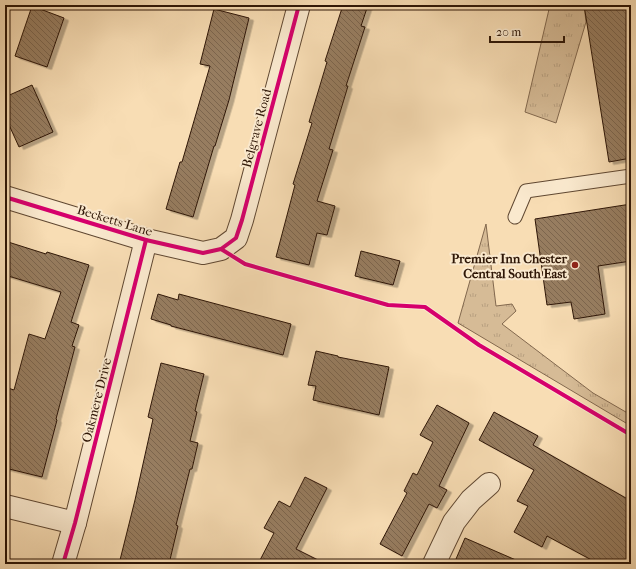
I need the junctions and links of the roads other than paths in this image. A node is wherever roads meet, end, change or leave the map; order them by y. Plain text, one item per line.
1 (299, 5) edge
2 (631, 176) edge
3 (5, 197) edge
4 (515, 217) dead end
5 (146, 240) junction
6 (221, 249) joint
7 (488, 484) dead end
8 (5, 506) edge
9 (75, 523) junction
10 (63, 564) edge
11 (434, 564) edge

1 - 6 street, Belgrave Road
2 - 4 lane
3 - 5 street, Becketts Lane
5 - 6 street, Becketts Lane
5 - 9 street, Oakmere Drive
7 - 11 street
8 - 9 street
9 - 10 street, Oakmere Drive

